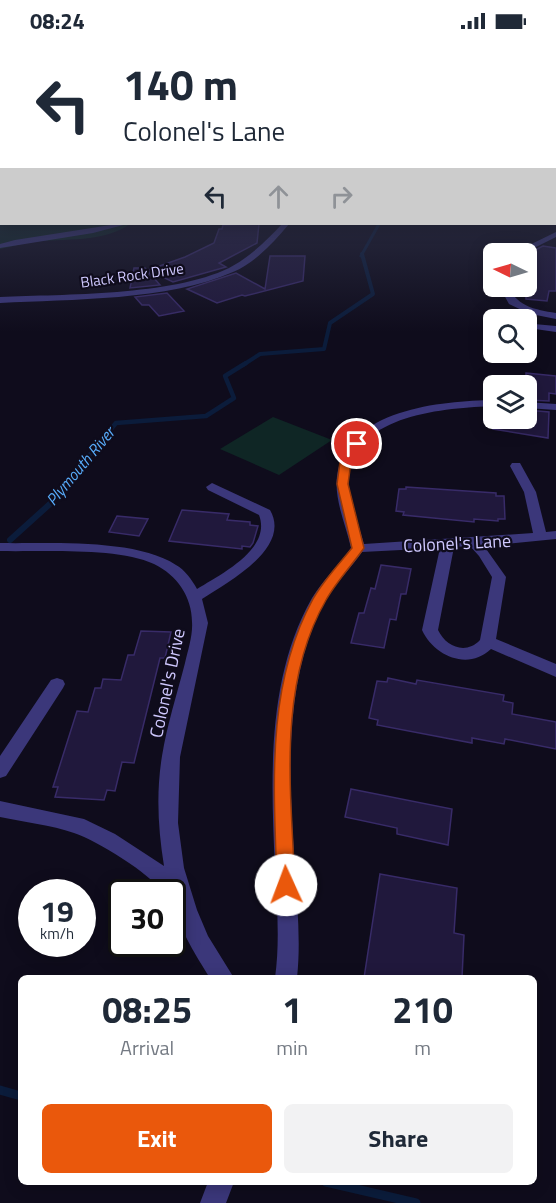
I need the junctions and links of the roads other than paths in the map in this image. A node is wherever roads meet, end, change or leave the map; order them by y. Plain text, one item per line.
1 (118, 225) edge
2 (284, 225) edge
3 (556, 234) edge
4 (537, 243) edge
5 (0, 246) edge
6 (509, 297) edge
7 (0, 300) edge
8 (527, 309) edge
9 (537, 313) edge
10 (556, 316) edge
11 (537, 327) edge
12 (556, 329) edge
13 (483, 404) edge
14 (537, 406) edge
15 (556, 407) edge
16 (516, 466) dead end
17 (212, 487) dead end
18 (556, 535) edge
19 (540, 537) junction
20 (473, 542) junction
21 (448, 544) junction
22 (0, 547) edge
23 (358, 548) junction
24 (195, 597) junction
25 (488, 640) junction
26 (556, 671) edge
27 (57, 684) dead end
28 (0, 771) edge
29 (0, 809) edge
30 (165, 879) edge
31 (178, 879) edge
32 (186, 909) edge
33 (221, 975) edge
34 (286, 975) edge
35 (220, 1185) edge
36 (213, 1203) edge

1 - 5 street
2 - 7 street, Black Rock Drive
3 - 4 street
6 - 8 street
9 - 10 street
11 - 12 street
13 - 23 street
14 - 15 street
16 - 19 street
17 - 24 street
18 - 19 street, Colonel's Lane
19 - 20 street, Colonel's Lane
20 - 21 street, Colonel's Lane
20 - 25 street
21 - 23 street, Colonel's Lane
21 - 25 street
22 - 24 street, Colonel's Drive
23 - 34 street
24 - 31 street, Colonel's Drive
25 - 26 street
27 - 28 street
29 - 30 street
32 - 33 street, Colonel's Drive
35 - 36 street

